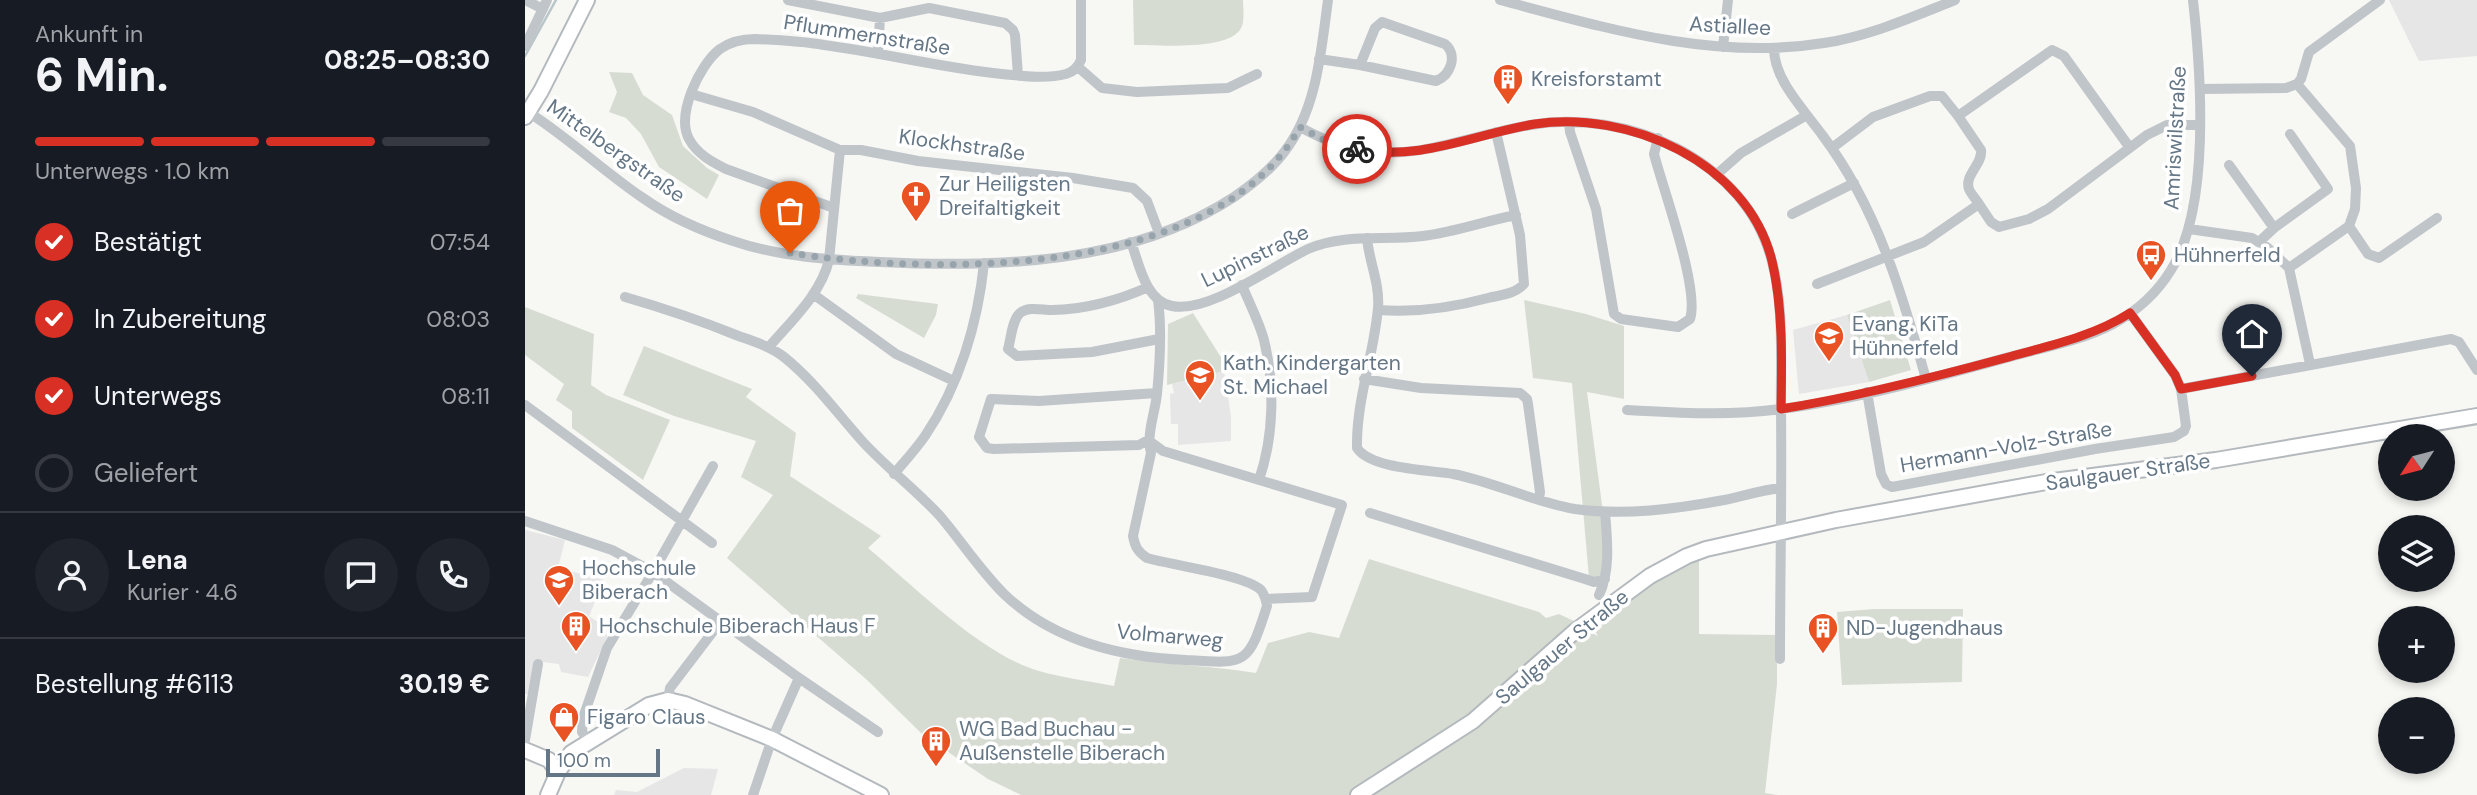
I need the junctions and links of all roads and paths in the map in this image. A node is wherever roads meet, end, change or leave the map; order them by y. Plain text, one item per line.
1 (525, 0) edge
2 (587, 0) edge
3 (788, 0) edge
4 (1081, 0) edge
5 (1328, 0) edge
6 (1500, 0) edge
7 (1728, 0) edge
8 (1955, 0) edge
9 (2193, 0) edge
10 (2380, 0) edge
11 (545, 5) edge
12 (880, 18) junction
13 (525, 46) edge
14 (1723, 47) junction
15 (1774, 48) junction
16 (878, 54) junction
17 (1319, 59) junction
18 (1360, 65) junction
19 (1078, 67) junction
20 (1257, 74) dead end
21 (1018, 75) junction
22 (2297, 84) junction
23 (2200, 89) junction
24 (691, 94) junction
25 (527, 115) edge
26 (1807, 115) junction
27 (1958, 116) junction
28 (1569, 122) junction
29 (2200, 125) junction
30 (1300, 127) junction
31 (1496, 132) junction
32 (2290, 134) dead end
33 (1658, 138) junction
34 (1832, 148) junction
35 (2130, 148) junction
36 (840, 150) junction
37 (2229, 164) dead end
38 (1716, 175) junction
39 (1854, 183) junction
40 (1979, 204) junction
41 (834, 208) junction
42 (1792, 214) dead end
43 (1516, 215) junction
44 (2437, 218) dead end
45 (2349, 226) junction
46 (2274, 228) junction
47 (2189, 229) junction
48 (1159, 233) junction
49 (1367, 238) junction
50 (1131, 242) junction
51 (2260, 242) junction
52 (1888, 256) junction
53 (829, 260) junction
54 (984, 263) junction
55 (2289, 268) junction
56 (1817, 284) dead end
57 (1242, 285) junction
58 (1148, 287) junction
59 (813, 295) junction
60 (625, 297) dead end
61 (1158, 300) junction
62 (1378, 310) junction
63 (2130, 313) junction
64 (1159, 339) junction
65 (769, 348) junction
66 (2310, 365) junction
67 (2477, 370) edge
68 (1364, 379) junction
69 (1926, 379) junction
70 (954, 381) junction
71 (2181, 389) junction
72 (1867, 392) junction
73 (1157, 393) junction
74 (526, 407) edge
75 (1781, 409) junction
76 (1627, 410) dead end
77 (2477, 416) edge
78 (1148, 440) junction
79 (713, 466) dead end
80 (894, 474) junction
81 (1259, 480) junction
82 (1781, 488) junction
83 (1539, 499) junction
84 (1605, 512) junction
85 (1370, 513) dead end
86 (525, 521) edge
87 (683, 521) junction
88 (1780, 532) junction
89 (712, 543) dead end
90 (653, 572) junction
91 (1605, 579) junction
92 (1599, 595) dead end
93 (1266, 600) junction
94 (721, 621) junction
95 (1780, 659) dead end
96 (538, 664) dead end
97 (799, 678) junction
98 (668, 700) junction
99 (878, 732) dead end
100 (772, 739) junction
101 (525, 740) edge
102 (589, 742) junction
103 (525, 750) edge
104 (571, 753) junction
105 (542, 756) junction
106 (558, 772) junction
107 (548, 795) edge
108 (753, 795) edge
109 (881, 795) edge
110 (1358, 795) edge

1 - 11 street
2 - 25 main road
3 - 12 street
4 - 19 street
5 - 17 street, Mittelbergstraße
6 - 14 street, Astiallee
7 - 14 street
8 - 15 street, Astiallee
9 - 23 street, Amriswilstraße
10 - 22 street
11 - 13 street
12 - 16 street
12 - 21 street
14 - 15 street, Astiallee
15 - 26 street
16 - 21 street, Pflummernstraße
16 - 24 street, Pflummernstraße
17 - 18 street
17 - 30 street, Mittelbergstraße
18 - 18 street
19 - 20 street
19 - 21 street, Pflummernstraße
22 - 23 street
22 - 45 street
23 - 29 street, Amriswilstraße
24 - 36 street, Klockhstraße
24 - 41 street, Pflummernstraße
25 - 53 street, Mittelbergstraße
26 - 34 street
26 - 38 street
27 - 34 street
27 - 35 street
27 - 40 street
28 - 31 street
28 - 33 street
28 - 33 street
29 - 35 street
29 - 47 street, Amriswilstraße
30 - 31 street
30 - 48 street, Mittelbergstraße
31 - 43 street
32 - 46 street
33 - 38 street
34 - 39 street
35 - 40 street
36 - 41 street
36 - 48 street, Klockhstraße
37 - 46 street
38 - 75 street
39 - 42 street
39 - 52 street
40 - 52 street
41 - 53 street
43 - 49 street, Lupinstraße
43 - 62 street
44 - 45 street
45 - 55 street
46 - 51 street
47 - 51 street
47 - 63 street, Amriswilstraße
48 - 50 street, Mittelbergstraße
49 - 57 street, Lupinstraße
49 - 62 street
50 - 54 street, Mittelbergstraße
50 - 58 street
51 - 55 street
52 - 56 street
52 - 69 street
53 - 54 street, Mittelbergstraße
53 - 59 street
54 - 70 street
55 - 66 street
57 - 61 street, Lupinstraße
57 - 81 street
58 - 61 street
58 - 64 street
59 - 65 street
59 - 70 street
60 - 65 street, Volmarweg
61 - 64 street
62 - 68 street
63 - 69 street, Amriswilstraße
63 - 71 street, Hermann-Volz-Straße
64 - 73 street
65 - 80 street, Volmarweg
66 - 67 street
66 - 71 street
68 - 83 street
68 - 83 street
69 - 72 street, Amriswilstraße
70 - 80 street
71 - 72 street, Hermann-Volz-Straße
72 - 75 street, Amriswilstraße
73 - 78 street
73 - 78 street
74 - 87 street
75 - 76 street, Amriswilstraße
75 - 82 street
77 - 88 main road, Saulgauer Straße
78 - 81 street
78 - 93 street
79 - 87 street
80 - 93 street, Volmarweg
81 - 93 street
82 - 84 street
82 - 88 street
83 - 84 street
84 - 91 street
85 - 91 street
86 - 90 street
87 - 89 street
87 - 90 street
88 - 95 street
88 - 110 main road, Saulgauer Straße
90 - 94 street
90 - 102 street
91 - 92 street
94 - 97 street
94 - 98 street
96 - 101 street
97 - 99 street
97 - 100 street
98 - 100 main road
98 - 102 main road
100 - 108 street
100 - 109 main road
102 - 104 main road
103 - 105 main road
104 - 105 main road
104 - 106 main road
105 - 106 main road
106 - 107 main road

